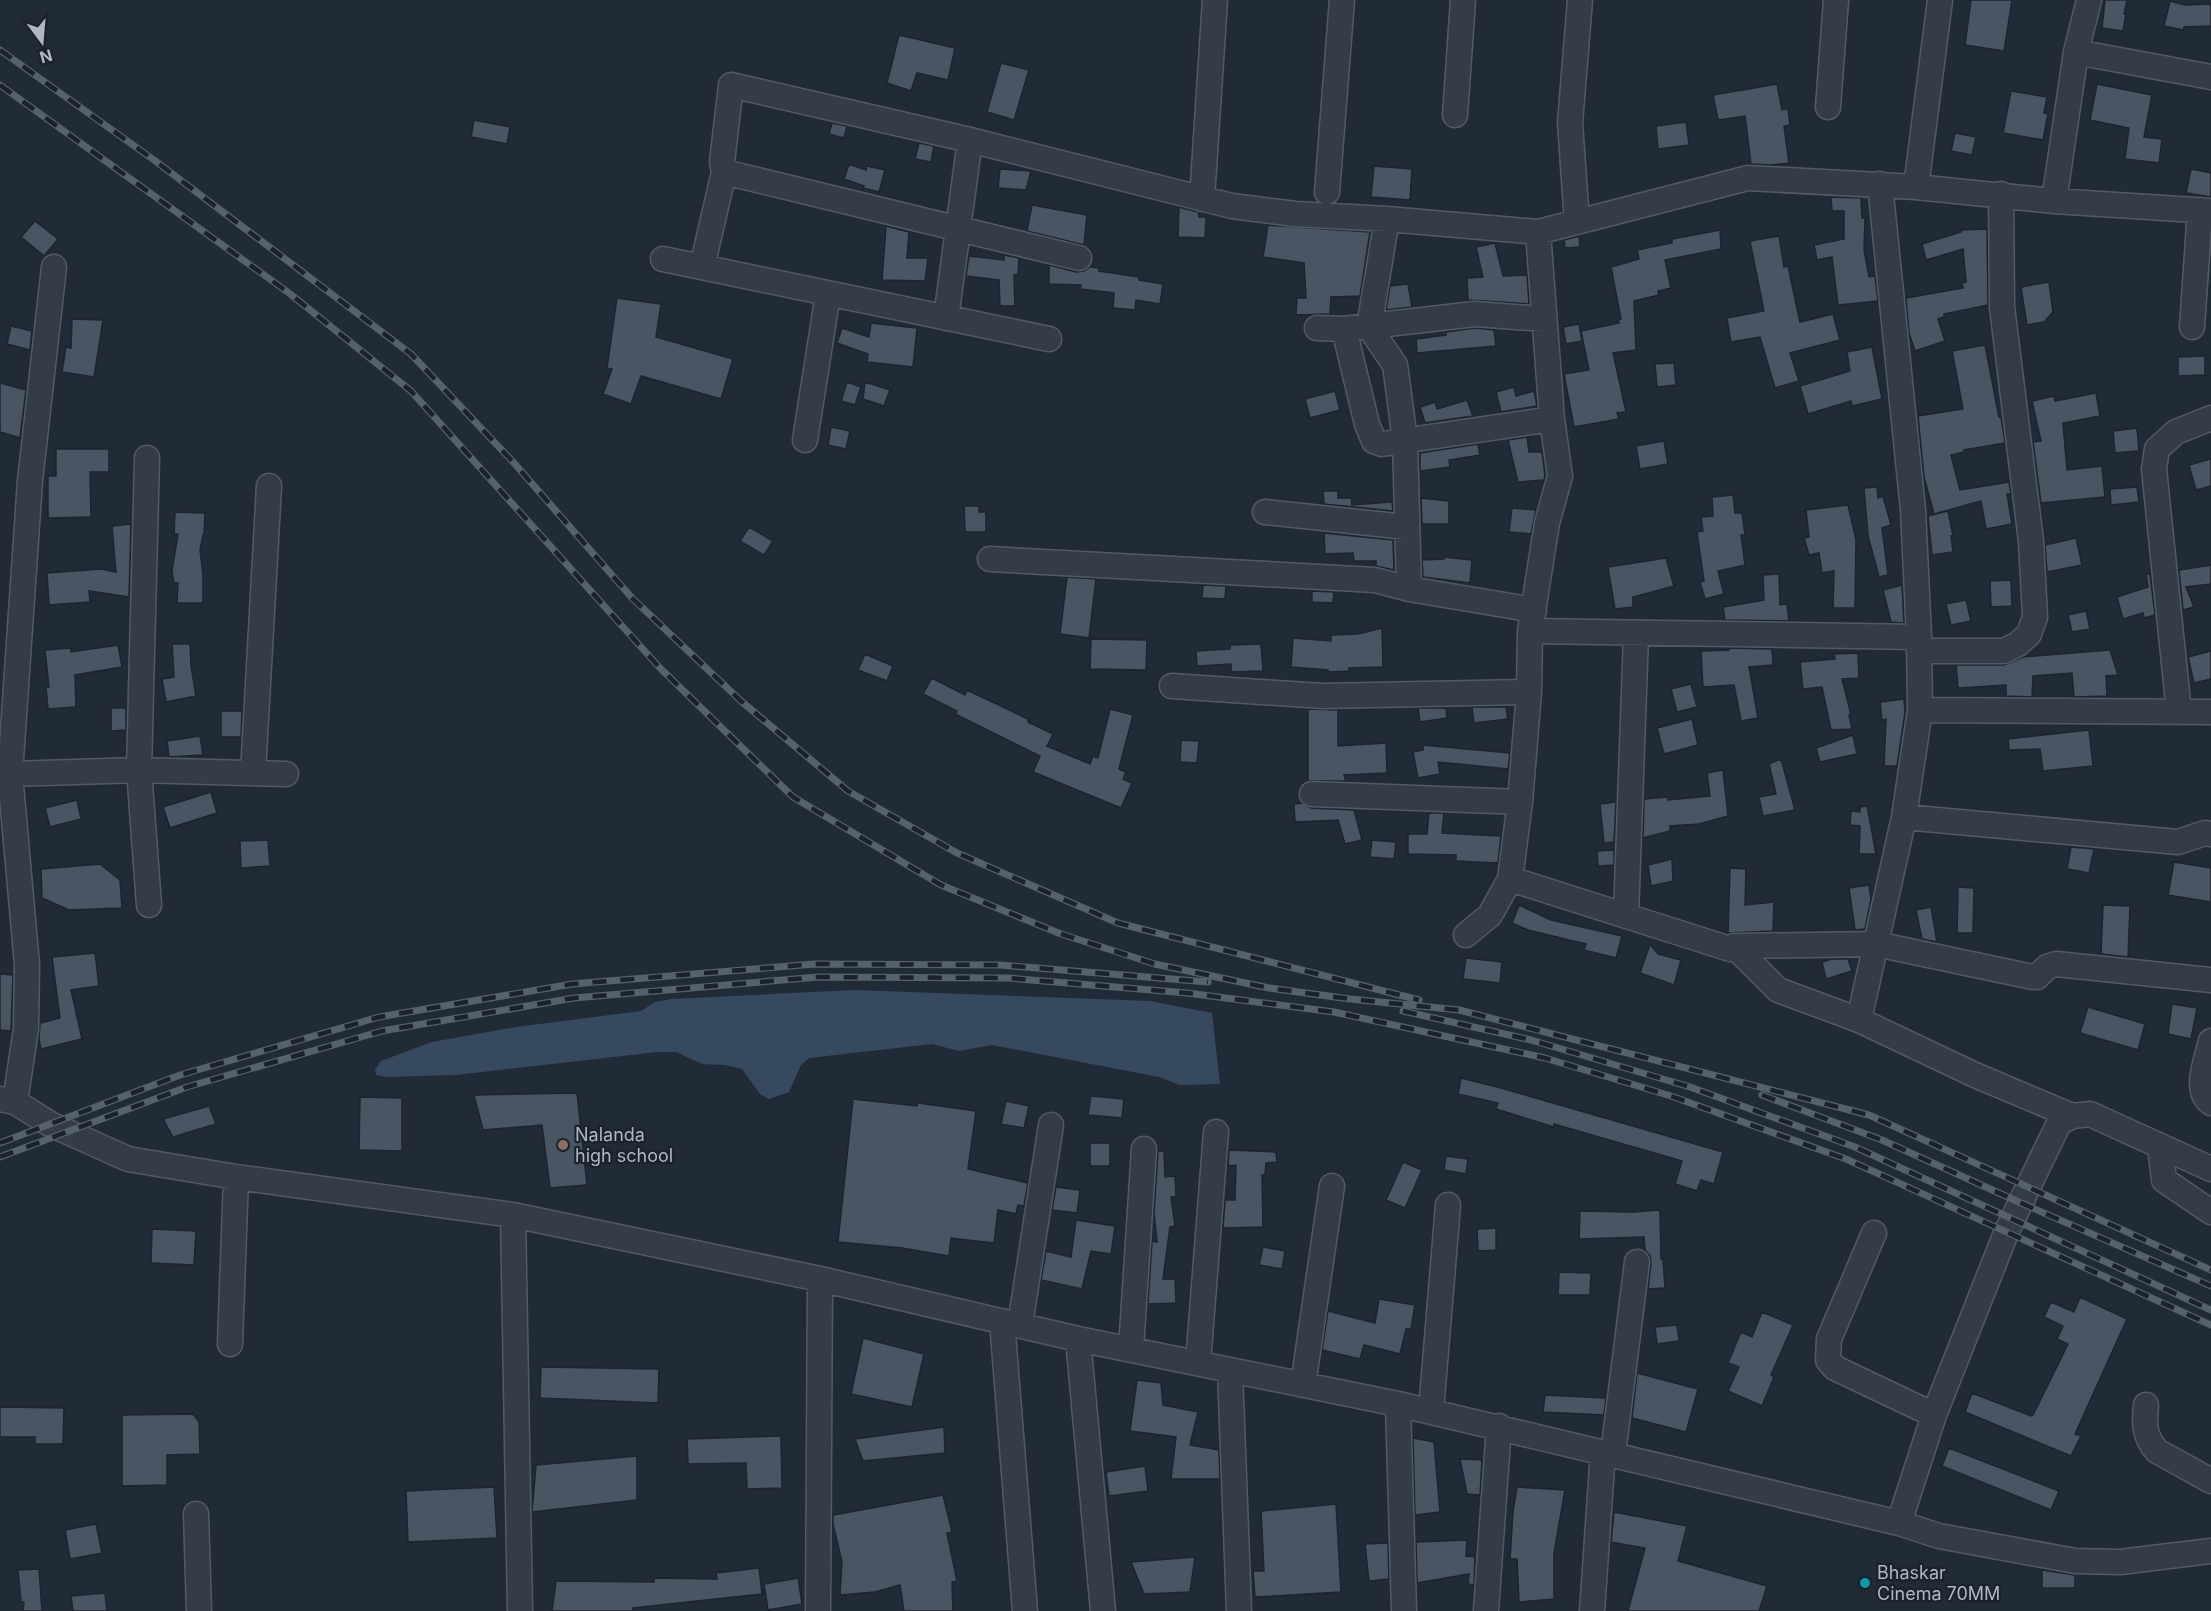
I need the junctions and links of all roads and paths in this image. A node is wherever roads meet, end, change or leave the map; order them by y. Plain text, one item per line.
1 (1215, 0) edge
2 (1342, 0) edge
3 (1463, 0) edge
4 (1580, 0) edge
5 (1836, 0) edge
6 (1940, 0) edge
7 (2088, 0) edge
8 (2076, 52) junction
9 (2211, 77) edge
10 (1828, 107) dead end
11 (1455, 115) dead end
12 (970, 140) junction
13 (724, 172) junction
14 (1880, 184) junction
15 (1916, 187) junction
16 (1327, 192) dead end
17 (2001, 194) junction
18 (1202, 199) junction
19 (2054, 201) junction
20 (2206, 211) edge
21 (1387, 219) junction
22 (1577, 222) junction
23 (957, 229) junction
24 (1538, 232) junction
25 (1079, 258) dead end
26 (663, 259) dead end
27 (54, 267) dead end
28 (702, 267) junction
29 (828, 294) junction
30 (946, 318) junction
31 (1544, 319) junction
32 (1369, 327) junction
33 (2192, 327) dead end
34 (1317, 328) dead end
35 (1344, 329) junction
36 (1049, 339) dead end
37 (2211, 418) edge
38 (1552, 419) junction
39 (805, 440) dead end
40 (1405, 440) junction
41 (147, 458) dead end
42 (269, 486) dead end
43 (1265, 512) dead end
44 (1406, 528) junction
45 (990, 559) dead end
46 (1408, 589) junction
47 (1532, 621) junction
48 (1636, 634) junction
49 (1919, 644) junction
50 (1172, 686) dead end
51 (1529, 692) junction
52 (1920, 710) junction
53 (2179, 712) junction
54 (2211, 712) edge
55 (139, 770) junction
56 (253, 773) junction
57 (10, 774) junction
58 (286, 774) dead end
59 (1312, 794) dead end
60 (1520, 802) junction
61 (1904, 817) junction
62 (2211, 834) edge
63 (1510, 879) junction
64 (149, 905) dead end
65 (1626, 916) junction
66 (1466, 934) dead end
67 (1876, 944) junction
68 (1734, 946) junction
69 (2211, 980) edge
70 (1859, 1020) junction
71 (2211, 1041) edge
72 (8, 1100) edge
73 (2211, 1103) edge
74 (2072, 1116) junction
75 (1051, 1125) dead end
76 (1216, 1132) dead end
77 (2160, 1147) junction
78 (1144, 1149) dead end
79 (2211, 1169) edge
80 (236, 1177) junction
81 (1332, 1186) dead end
82 (1448, 1205) dead end
83 (2211, 1212) edge
84 (513, 1215) junction
85 (1874, 1233) dead end
86 (1637, 1262) dead end
87 (820, 1279) junction
88 (1011, 1323) junction
89 (1078, 1339) junction
90 (230, 1344) dead end
91 (1131, 1349) junction
92 (1198, 1363) junction
93 (1230, 1370) junction
94 (1303, 1384) junction
95 (1398, 1404) junction
96 (2146, 1405) dead end
97 (1431, 1411) junction
98 (1934, 1415) junction
99 (1499, 1426) junction
100 (1608, 1453) junction
101 (2211, 1481) edge
102 (196, 1514) dead end
103 (1899, 1523) junction
104 (2211, 1551) edge
105 (199, 1611) edge
106 (520, 1611) edge
107 (818, 1611) edge
108 (1025, 1611) edge
109 (1103, 1611) edge
110 (1239, 1611) edge
111 (1404, 1611) edge
112 (1486, 1611) edge
113 (1592, 1611) edge

1 - 18 street
2 - 16 street
3 - 11 street
4 - 22 street
5 - 10 street
6 - 15 street
7 - 8 street
8 - 9 street
8 - 19 street
12 - 13 street
12 - 18 street
12 - 23 street
13 - 23 street
13 - 28 street
14 - 15 street
14 - 22 street
14 - 49 street
15 - 17 street
17 - 19 street
17 - 49 street
18 - 21 street
19 - 20 street
20 - 33 street
21 - 24 street
21 - 32 street
22 - 24 street
23 - 25 street
23 - 30 street
24 - 31 street
26 - 28 street
27 - 57 street
28 - 29 street
29 - 30 street
29 - 39 street
30 - 36 street
31 - 32 street
31 - 38 street
32 - 35 street
32 - 40 street
34 - 35 street
35 - 40 street
37 - 53 street
38 - 40 street
38 - 47 street
40 - 44 street
41 - 55 street
42 - 56 street
43 - 44 street
44 - 46 street
45 - 46 street
46 - 47 street
47 - 48 street
47 - 51 street
48 - 49 street
48 - 65 street
49 - 52 street
50 - 51 street
51 - 60 street
52 - 53 street
52 - 61 street
53 - 54 street
55 - 56 street
55 - 57 street
55 - 64 street
56 - 58 street
57 - 72 street
59 - 60 street
60 - 63 street
61 - 62 street
61 - 67 street
63 - 65 street
63 - 66 street
65 - 68 street
67 - 68 street
67 - 69 street
67 - 70 street
68 - 70 street
70 - 74 street
71 - 73 street
72 - 80 street
74 - 77 street
74 - 98 street
75 - 88 street
76 - 92 street
77 - 79 street
77 - 83 street
78 - 91 street
80 - 84 street
80 - 90 street
81 - 94 street
82 - 97 street
84 - 87 street
84 - 106 street
85 - 98 street
86 - 100 street
87 - 88 street
87 - 107 street
88 - 89 street
88 - 108 street
89 - 91 street
89 - 109 street
91 - 92 street
92 - 93 street
93 - 94 street
93 - 110 street
94 - 95 street
95 - 97 street
95 - 111 street
96 - 101 street
97 - 99 street
98 - 103 street
99 - 100 street
99 - 112 street
100 - 103 street
100 - 113 street
102 - 105 street
103 - 104 street

